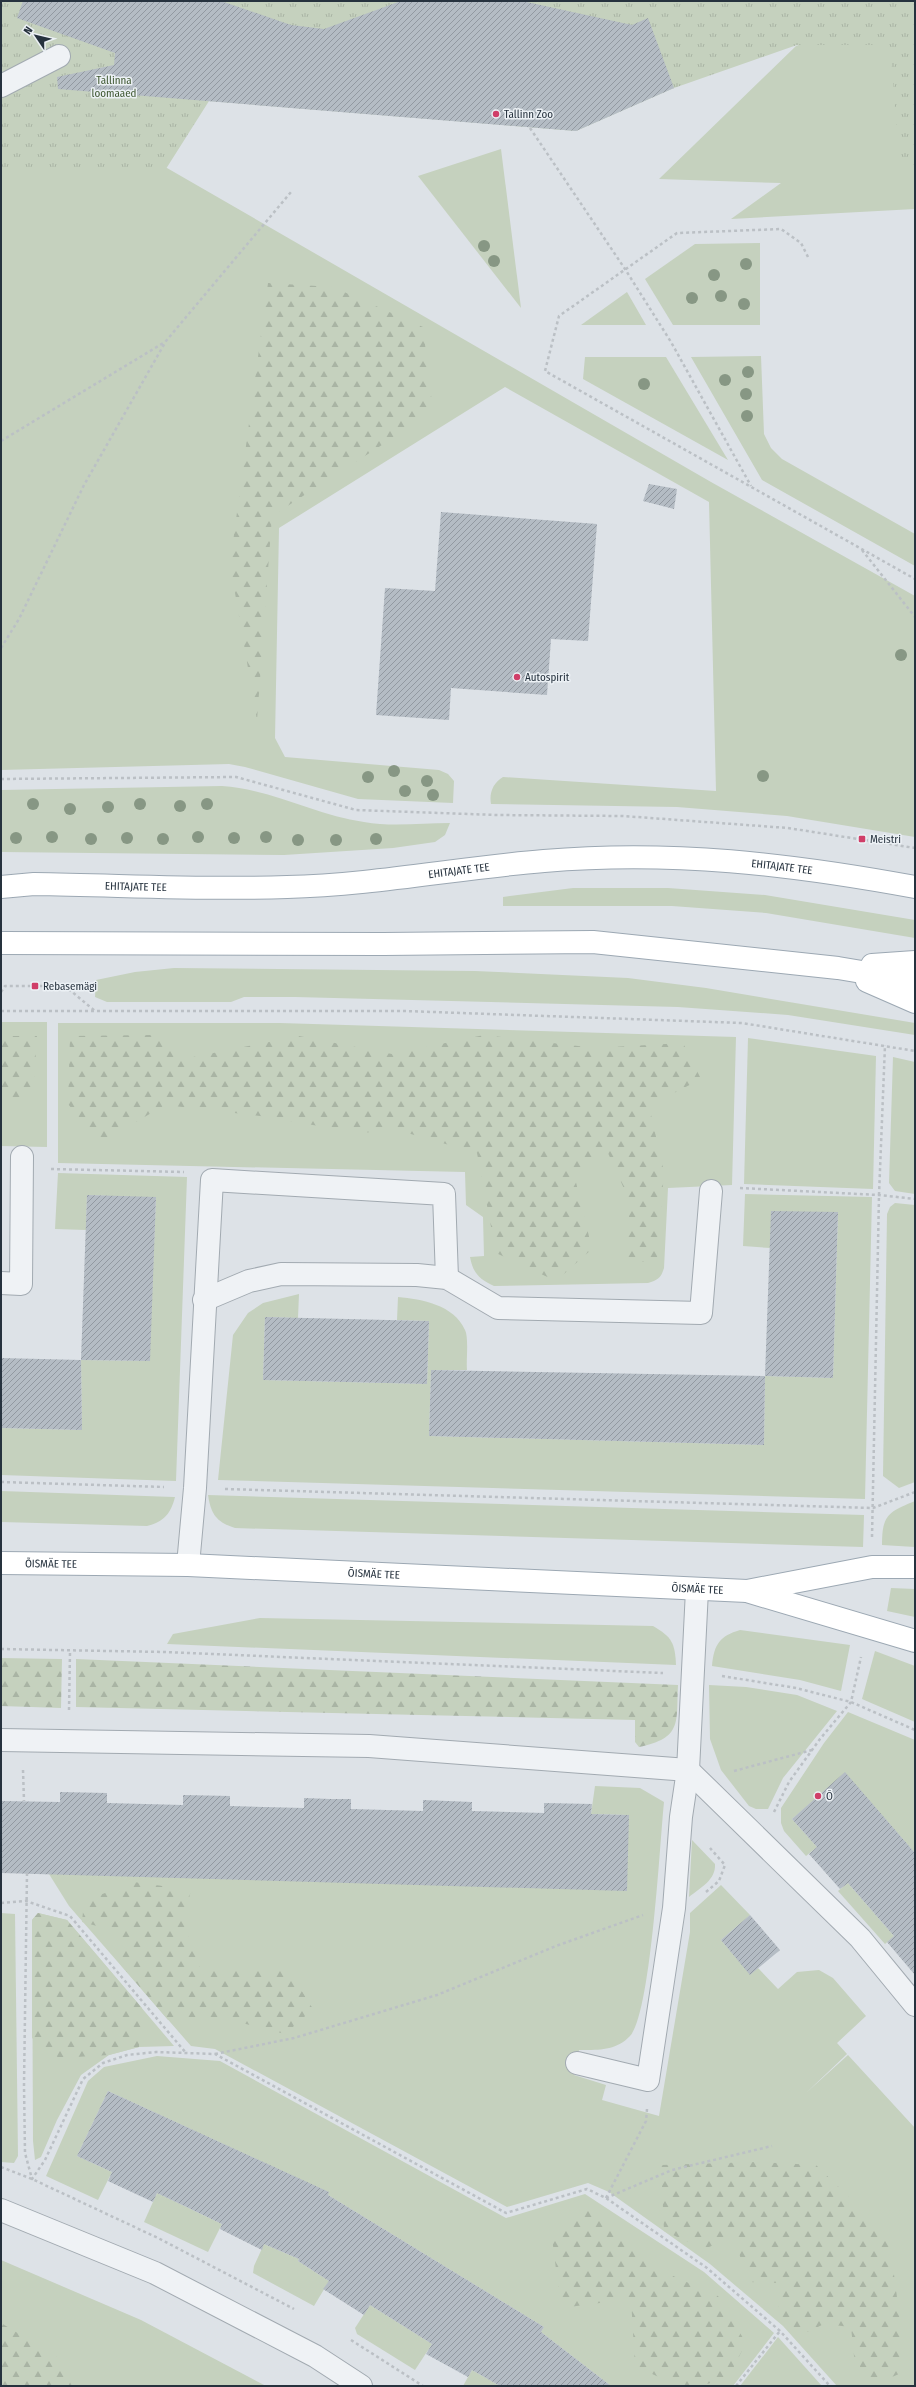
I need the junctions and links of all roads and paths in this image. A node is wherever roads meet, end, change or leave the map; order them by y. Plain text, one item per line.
1 (59, 56) dead end
2 (1, 86) edge
3 (530, 128) dead end
4 (291, 192) dead end
5 (808, 257) dead end
6 (625, 268) junction
7 (166, 341) junction
8 (1, 441) edge
9 (751, 487) junction
10 (860, 548) junction
11 (915, 579) edge
12 (915, 617) edge
13 (1, 648) edge
14 (1, 779) edge
15 (915, 848) edge
16 (1, 877) edge
17 (34, 884) junction
18 (1, 887) edge
19 (915, 887) edge
20 (1, 943) edge
21 (915, 962) edge
22 (838, 968) junction
23 (915, 981) edge
24 (1, 992) edge
25 (915, 1002) edge
26 (1, 1011) edge
27 (96, 1012) junction
28 (885, 1045) junction
29 (915, 1051) edge
30 (22, 1157) dead end
31 (52, 1164) dead end
32 (212, 1180) junction
33 (739, 1188) dead end
34 (711, 1191) dead end
35 (880, 1195) junction
36 (915, 1199) edge
37 (447, 1278) junction
38 (1, 1283) edge
39 (204, 1300) junction
40 (1, 1482) edge
41 (195, 1488) junction
42 (915, 1492) edge
43 (872, 1508) junction
44 (1, 1563) edge
45 (188, 1565) junction
46 (872, 1567) junction
47 (915, 1567) edge
48 (697, 1590) junction
49 (747, 1592) junction
50 (868, 1628) junction
51 (915, 1641) edge
52 (1, 1649) edge
53 (693, 1674) junction
54 (851, 1702) junction
55 (915, 1730) edge
56 (1, 1740) edge
57 (812, 1750) junction
58 (16, 1767) dead end
59 (694, 1775) junction
60 (24, 1801) dead end
61 (773, 1816) dead end
62 (681, 1817) junction
63 (27, 1873) dead end
64 (26, 1901) junction
65 (1, 1903) edge
66 (674, 1908) junction
67 (915, 2004) edge
68 (186, 2053) junction
69 (215, 2054) junction
70 (577, 2063) dead end
71 (648, 2080) junction
72 (772, 2146) dead end
73 (606, 2198) junction
74 (1, 2210) edge
75 (780, 2331) junction
76 (361, 2386) edge
77 (736, 2386) edge
78 (830, 2386) edge

1 - 2 street
3 - 6 path
4 - 7 path
5 - 6 path
6 - 9 path
6 - 9 path
7 - 8 path
7 - 13 path
9 - 10 path
10 - 11 path
10 - 12 path
14 - 15 path
16 - 17 street
17 - 18 main road, EHITAJATE TEE
17 - 19 main road, EHITAJATE TEE
20 - 22 main road
21 - 22 main road
22 - 23 main road
22 - 25 main road
24 - 27 path
26 - 27 path
27 - 28 path
28 - 29 path
28 - 35 path
30 - 38 street
31 - 32 path
32 - 37 street
32 - 39 street
33 - 35 path
34 - 37 street
35 - 36 path
35 - 43 path
37 - 39 street
39 - 41 street
40 - 41 path
41 - 43 path
41 - 45 street
42 - 43 path
43 - 46 path
44 - 45 main road, ÕISMÄE TEE
45 - 48 main road, ÕISMÄE TEE
46 - 47 main road, ÕISMÄE TEE
46 - 49 main road, ÕISMÄE TEE
48 - 49 main road, ÕISMÄE TEE
48 - 53 street
49 - 50 main road, ÕISMÄE TEE
50 - 51 main road, ÕISMÄE TEE
50 - 54 path
52 - 53 path
53 - 54 path
53 - 59 street
54 - 55 path
54 - 57 path
56 - 59 street
57 - 59 path
57 - 61 path
58 - 60 path
59 - 62 street
59 - 67 street
62 - 66 street
62 - 66 path
63 - 64 path
64 - 65 path
64 - 68 path
64 - 68 path
66 - 69 path
66 - 71 street
68 - 69 path
69 - 73 path
70 - 71 street
71 - 73 path
72 - 73 path
73 - 75 path
74 - 76 street
75 - 77 path
75 - 78 path

